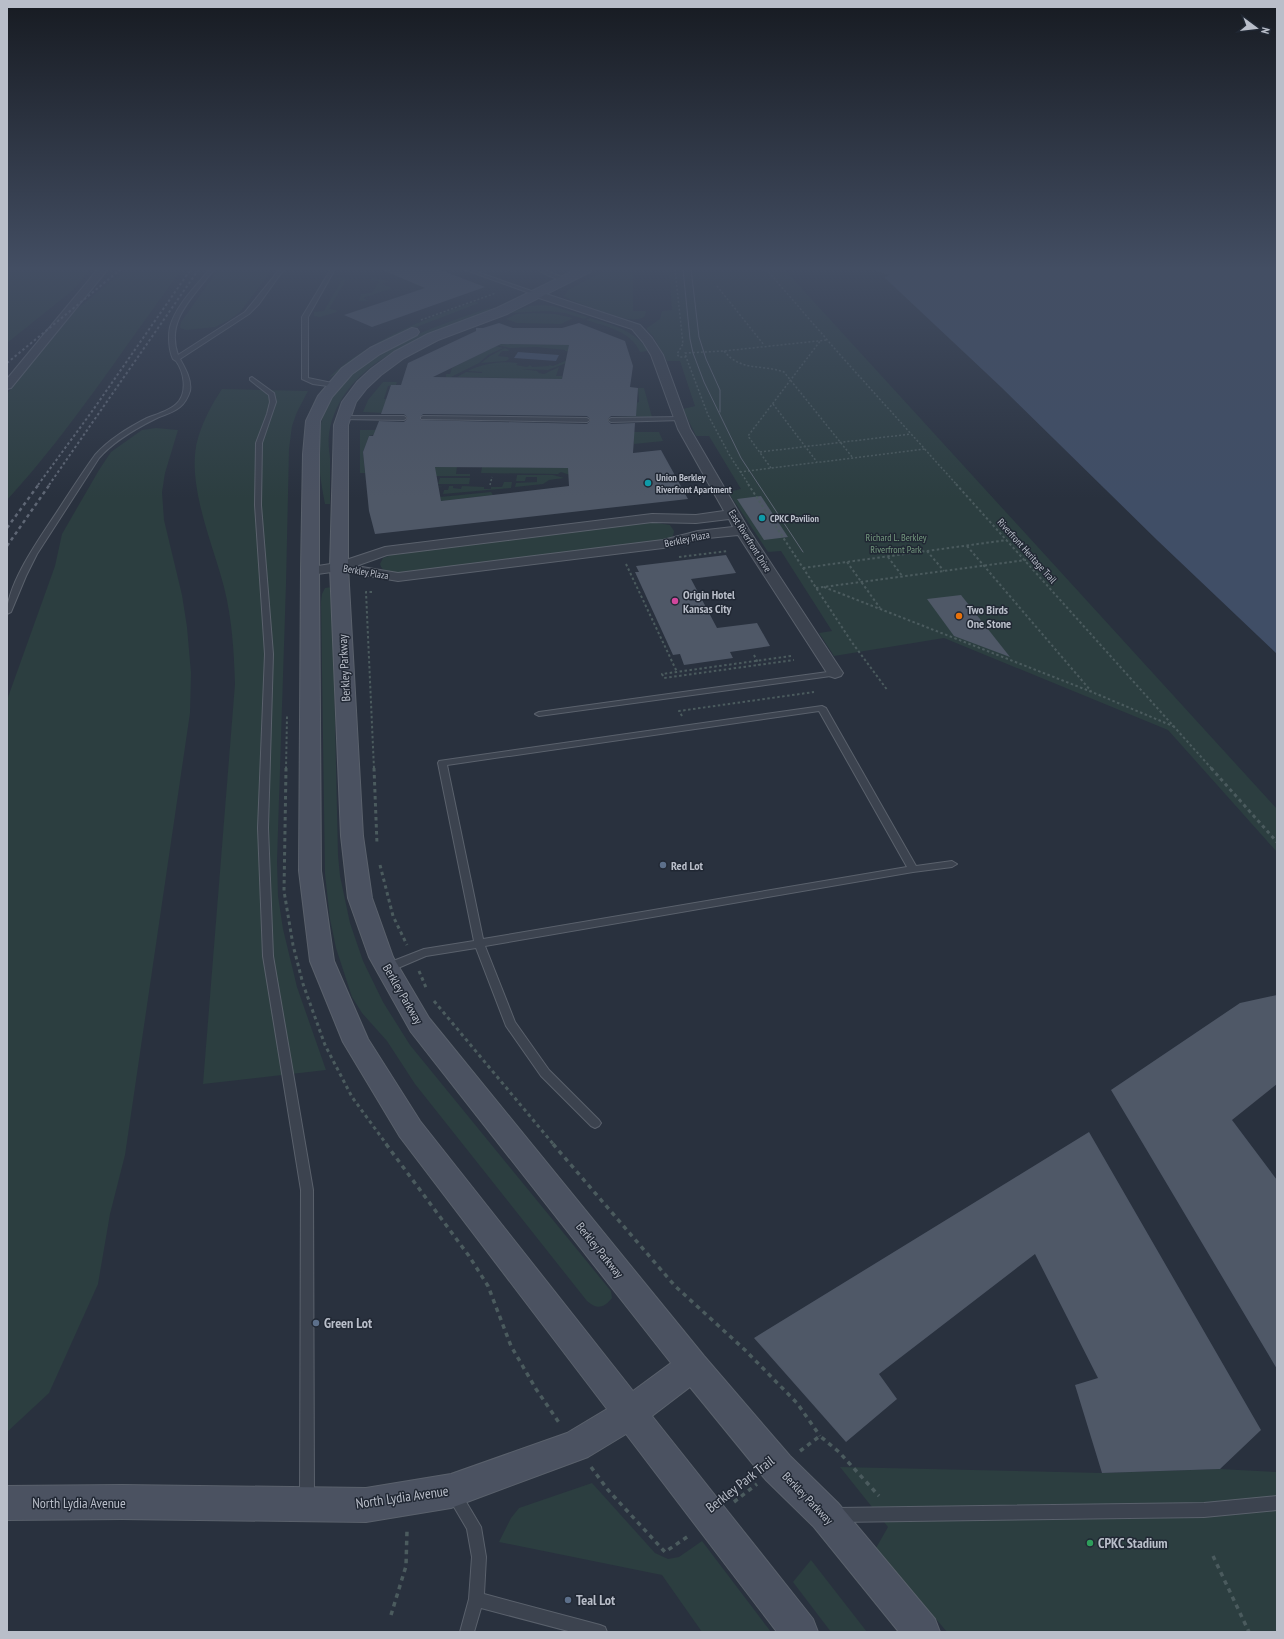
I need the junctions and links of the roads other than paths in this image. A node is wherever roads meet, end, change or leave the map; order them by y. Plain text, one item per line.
1 (40, 345) edge
2 (173, 345) edge
3 (197, 345) edge
4 (305, 345) edge
5 (386, 345) edge
6 (417, 345) edge
7 (651, 345) edge
8 (176, 359) junction
9 (252, 379) dead end
10 (335, 385) junction
11 (7, 386) edge
12 (343, 418) junction
13 (404, 418) dead end
14 (423, 418) dead end
15 (680, 419) junction
16 (587, 420) dead end
17 (611, 420) dead end
18 (734, 514) junction
19 (676, 518) junction
20 (742, 530) junction
21 (686, 538) junction
22 (338, 567) junction
23 (310, 571) junction
24 (7, 612) edge
25 (835, 673) joint
26 (539, 714) dead end
27 (952, 864) dead end
28 (913, 869) junction
29 (479, 943) junction
30 (388, 968) junction
31 (595, 1123) dead end
32 (693, 1366) junction
33 (630, 1412) junction
34 (451, 1491) junction
35 (7, 1503) edge
36 (1277, 1503) edge
37 (307, 1504) junction
38 (826, 1515) junction
39 (476, 1599) junction
40 (467, 1632) edge
41 (600, 1632) edge
42 (800, 1632) edge
43 (922, 1632) edge

1 - 11 street
2 - 8 lane
3 - 8 lane
4 - 10 lane
5 - 10 main road, Berkley Parkway
6 - 12 main road, Berkley Parkway
7 - 15 street, East Riverfront Drive
8 - 24 lane
9 - 37 lane
10 - 23 main road, Berkley Parkway
12 - 13 lane
12 - 22 main road, Berkley Parkway
14 - 16 lane
15 - 17 lane
15 - 18 street, East Riverfront Drive
18 - 19 street, Berkley Plaza
18 - 20 street, East Riverfront Drive
19 - 21 street
19 - 22 street, Berkley Plaza
20 - 21 street, Berkley Plaza
20 - 25 street, East Riverfront Drive
21 - 22 street, Berkley Plaza
22 - 23 street
22 - 30 main road, Berkley Parkway
23 - 33 main road, Berkley Parkway
25 - 26 lane
27 - 28 lane
28 - 29 lane
28 - 29 lane
29 - 30 lane
29 - 31 lane
30 - 32 main road, Berkley Parkway
32 - 33 main road, North Lydia Avenue
32 - 38 main road, Berkley Parkway
33 - 34 main road, North Lydia Avenue
33 - 42 main road, Berkley Parkway
34 - 37 main road, North Lydia Avenue
34 - 39 lane
35 - 37 main road, North Lydia Avenue
36 - 38 lane
38 - 43 main road, Berkley Parkway
39 - 40 lane
39 - 41 lane

